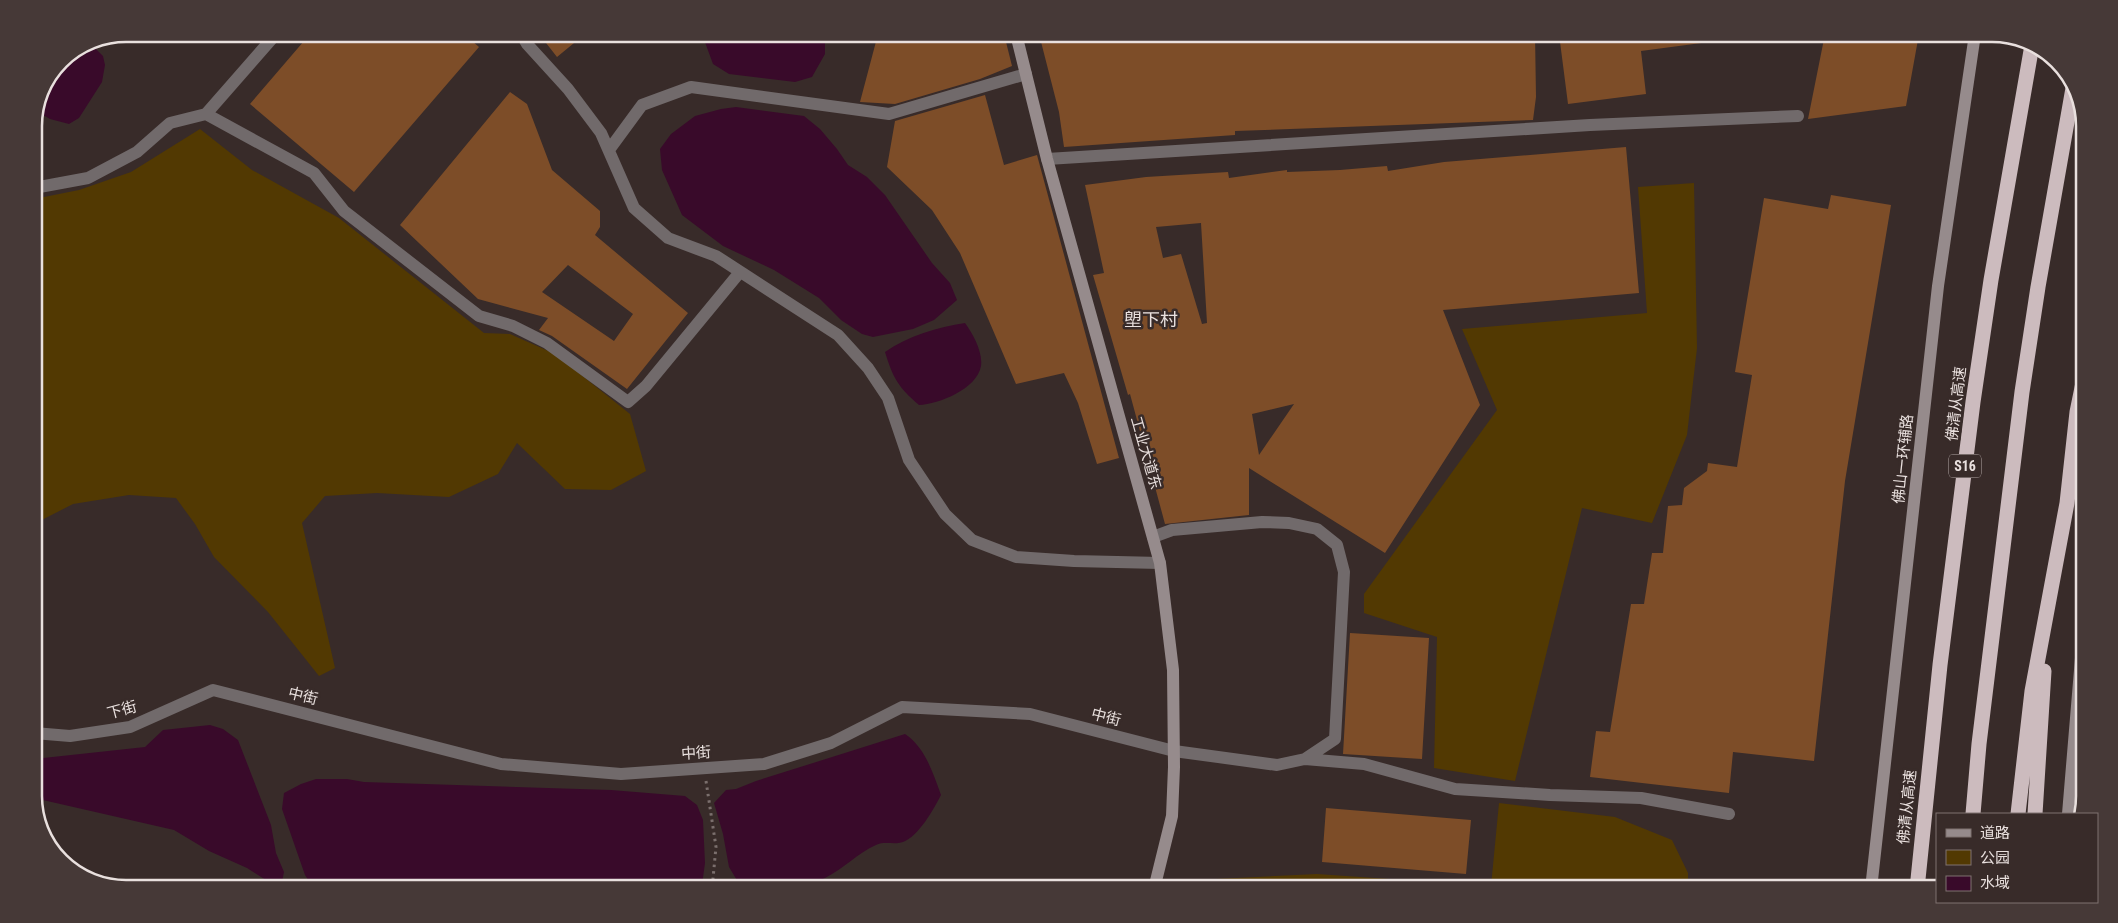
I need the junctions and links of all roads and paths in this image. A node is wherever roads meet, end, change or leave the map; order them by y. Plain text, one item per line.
1 (269, 42) edge
2 (526, 42) edge
3 (1018, 42) edge
4 (1974, 42) edge
5 (2031, 53) edge
6 (1026, 74) junction
7 (2071, 99) edge
8 (206, 114) junction
9 (1798, 116) dead end
10 (609, 150) junction
11 (1047, 159) junction
12 (43, 186) edge
13 (740, 272) junction
14 (2075, 426) edge
15 (1153, 537) junction
16 (1160, 563) junction
17 (2048, 602) junction
18 (213, 690) joint
19 (2076, 719) edge
20 (43, 734) edge
21 (1174, 752) junction
22 (1305, 758) junction
23 (704, 768) junction
24 (1973, 813) edge
25 (2018, 813) edge
26 (2035, 813) edge
27 (2068, 813) edge
28 (1729, 814) dead end
29 (713, 880) edge
30 (1156, 880) edge
31 (1872, 880) edge
32 (1918, 880) edge

1 - 8 street
2 - 10 street
3 - 6 main road, 工业大道东
4 - 31 main road, 佛山一环辅路
5 - 32 highway, 佛清从高速 / S16
6 - 10 street
6 - 11 main road, 工业大道东
7 - 24 highway
8 - 12 street
8 - 13 street
9 - 11 street
10 - 13 street
11 - 15 main road, 工业大道东
13 - 16 street
14 - 17 highway
15 - 16 main road, 工业大道东
15 - 22 street
16 - 21 main road, 工业大道东
17 - 25 highway
17 - 26 highway
18 - 20 street, 下街
18 - 23 street, 中街
19 - 27 main road
21 - 22 street, 中街
21 - 23 street, 中街
21 - 30 main road, 工业大道东
22 - 28 street
23 - 29 path

